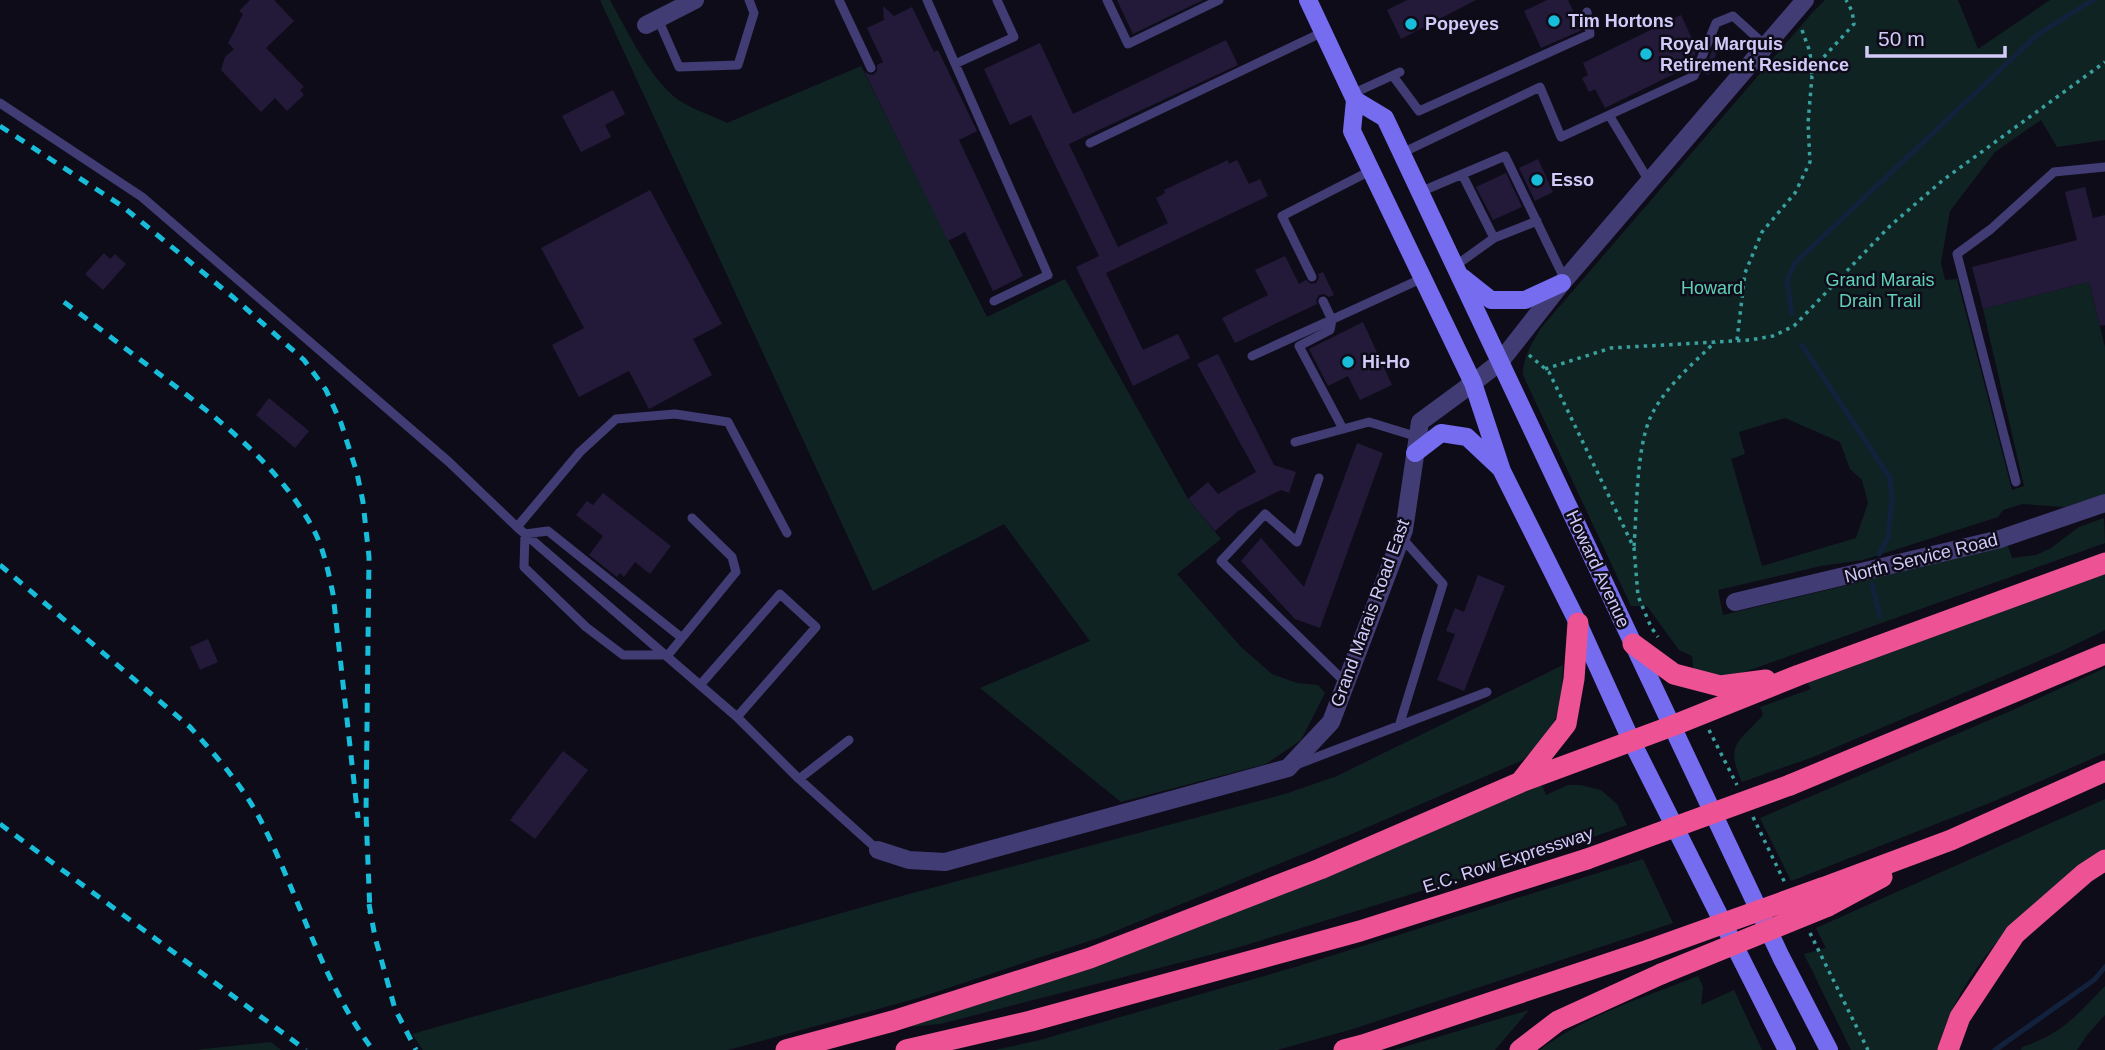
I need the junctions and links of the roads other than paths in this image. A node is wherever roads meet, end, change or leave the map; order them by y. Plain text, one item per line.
1 (695, 0) edge
2 (749, 0) edge
3 (839, 0) edge
4 (927, 0) edge
5 (997, 0) edge
6 (1107, 0) edge
7 (1219, 0) edge
8 (1310, 1) edge
9 (1800, 2) edge
10 (1587, 12) dead end
11 (652, 22) joint
12 (1323, 32) junction
13 (1765, 45) junction
14 (955, 64) junction
15 (871, 68) dead end
16 (1354, 97) junction
17 (0, 103) edge
18 (1609, 115) junction
19 (1090, 143) dead end
20 (1402, 153) junction
21 (2105, 167) edge
22 (1370, 171) junction
23 (1462, 174) junction
24 (1649, 181) junction
25 (1420, 192) junction
26 (1536, 221) junction
27 (1494, 238) junction
28 (1457, 270) junction
29 (1311, 278) dead end
30 (1423, 278) junction
31 (1563, 282) junction
32 (994, 300) dead end
33 (1323, 300) dead end
34 (1332, 320) junction
35 (1252, 356) dead end
36 (1500, 362) junction
37 (1473, 383) junction
38 (1343, 429) junction
39 (1295, 442) dead end
40 (1416, 445) junction
41 (1502, 471) junction
42 (1319, 478) dead end
43 (2016, 482) dead end
44 (2105, 503) edge
45 (692, 518) dead end
46 (517, 527) junction
47 (787, 533) dead end
48 (525, 534) junction
49 (1401, 537) junction
50 (2105, 563) edge
51 (1735, 602) dead end
52 (1578, 623) junction
53 (682, 638) junction
54 (1633, 644) junction
55 (2105, 654) edge
56 (668, 655) junction
57 (1799, 675) junction
58 (1346, 683) junction
59 (701, 684) junction
60 (1487, 692) dead end
61 (737, 717) junction
62 (1399, 726) junction
63 (1672, 726) junction
64 (849, 740) dead end
65 (1631, 740) junction
66 (1288, 768) junction
67 (2105, 771) edge
68 (799, 779) junction
69 (1521, 782) junction
70 (878, 850) joint
71 (2105, 860) edge
72 (1825, 897) junction
73 (786, 1050) edge
74 (906, 1050) edge
75 (1344, 1050) edge
76 (1520, 1050) edge
77 (1787, 1050) edge
78 (1829, 1050) edge
79 (1948, 1050) edge

1 - 11 street
2 - 11 lane
3 - 15 lane
4 - 14 lane
5 - 14 lane
6 - 7 lane
8 - 12 main road
9 - 13 street, Grand Marais Road East
10 - 16 lane
12 - 16 main road
12 - 19 lane
13 - 18 lane
13 - 24 street, Grand Marais Road East
14 - 32 lane
16 - 20 main road, Howard Avenue
16 - 22 main road
17 - 46 lane
18 - 20 lane
18 - 24 lane
20 - 25 main road, Howard Avenue
21 - 43 lane
22 - 29 lane
22 - 30 main road
23 - 25 lane
23 - 26 lane
23 - 27 lane
24 - 31 street, Grand Marais Road East
25 - 28 main road, Howard Avenue
26 - 27 lane
26 - 31 lane
27 - 28 lane
28 - 31 main road
28 - 36 main road, Howard Avenue
30 - 34 lane
30 - 37 main road
31 - 36 street, Grand Marais Road East
33 - 34 lane
34 - 35 lane
34 - 38 lane
36 - 37 street, Grand Marais Road East
36 - 54 main road, Howard Avenue
37 - 40 street, Grand Marais Road East
37 - 41 main road
38 - 39 lane
38 - 40 lane
40 - 41 main road
40 - 49 street, Grand Marais Road East
41 - 52 main road
42 - 58 lane
44 - 51 street, North Service Road
45 - 53 lane
46 - 47 lane
46 - 48 lane
48 - 53 lane
48 - 56 lane
48 - 56 lane
49 - 58 street, Grand Marais Road East
49 - 62 lane
50 - 57 highway
52 - 65 main road
52 - 69 highway
53 - 56 lane
54 - 57 highway
54 - 63 main road, Howard Avenue
55 - 74 highway, E.C. Row Expressway, bridge
56 - 59 lane
57 - 63 highway
58 - 66 street, Grand Marais Road East
59 - 61 lane
59 - 61 lane
60 - 62 lane
61 - 68 lane
62 - 66 lane
63 - 65 highway
63 - 78 main road, Howard Avenue
64 - 68 lane
65 - 69 highway
65 - 77 main road
66 - 70 street
67 - 72 highway
68 - 70 lane
69 - 73 highway
71 - 79 highway
72 - 75 highway, bridge
72 - 76 highway, bridge

